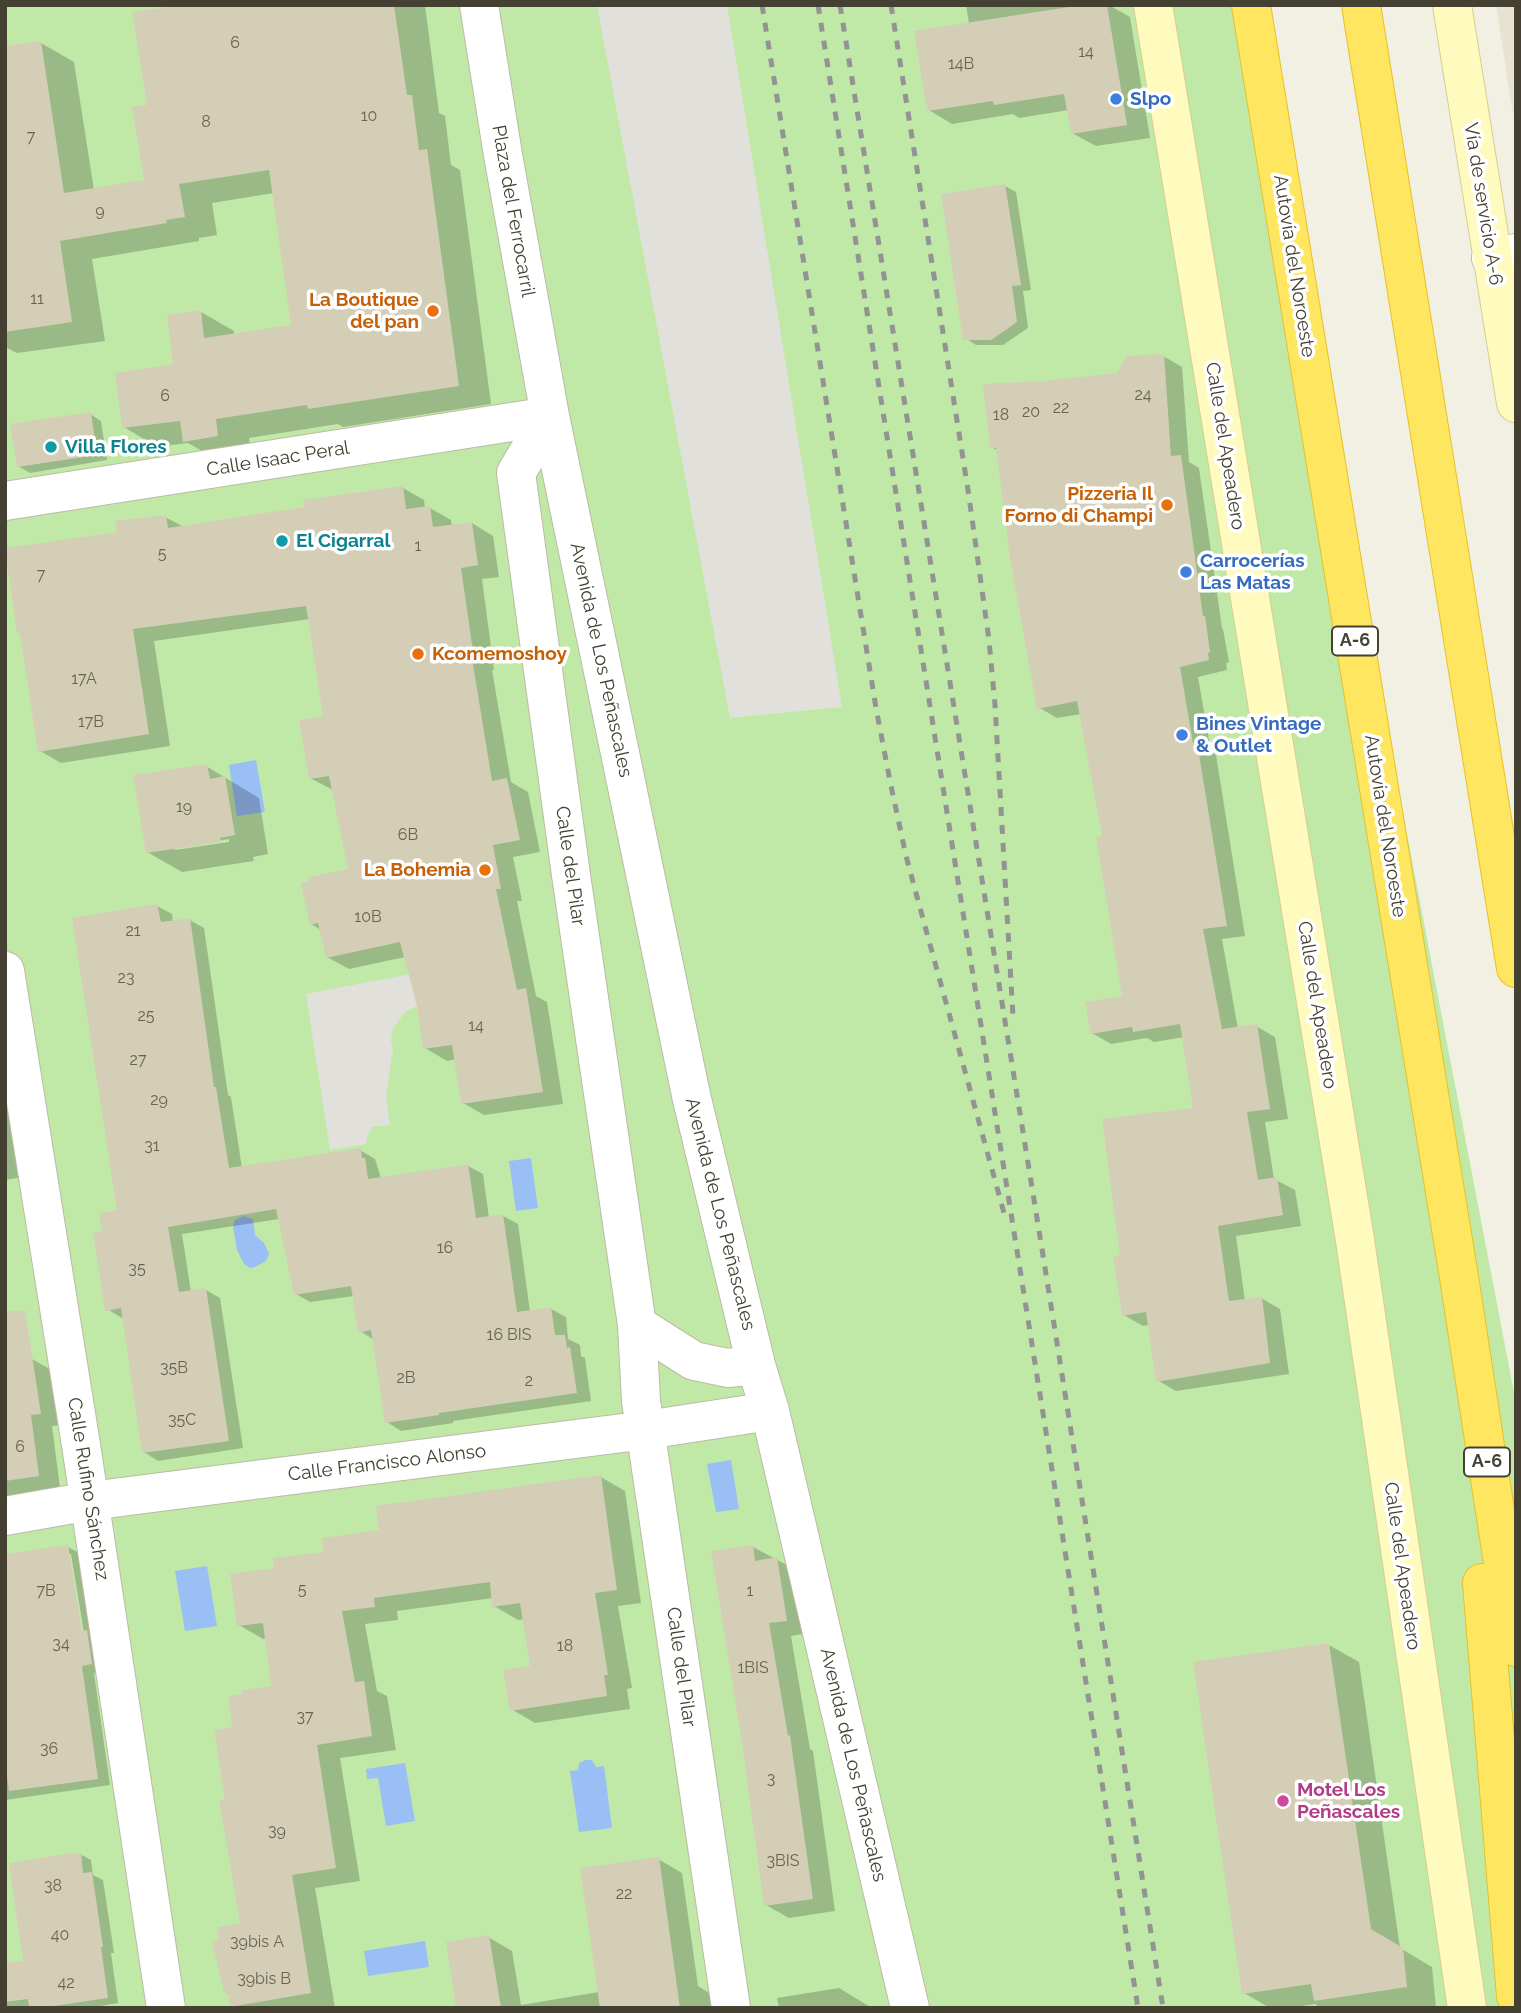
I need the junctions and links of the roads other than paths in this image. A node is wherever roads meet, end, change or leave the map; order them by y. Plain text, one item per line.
1 (479, 5) edge
2 (1153, 5) edge
3 (1251, 5) edge
4 (1361, 5) edge
5 (1452, 5) edge
6 (1503, 256) edge
7 (1516, 403) edge
8 (550, 416) junction
9 (5, 501) edge
10 (1516, 968) edge
11 (5, 971) edge
12 (1459, 1277) junction
13 (637, 1325) junction
14 (756, 1364) junction
15 (770, 1411) junction
16 (646, 1430) junction
17 (90, 1501) junction
18 (5, 1516) edge
19 (1516, 1647) edge
20 (1516, 1996) edge
21 (166, 2008) edge
22 (732, 2008) edge
23 (910, 2008) edge
24 (1467, 2008) edge

1 - 8 street, Plaza del Ferrocarril
2 - 24 street, Calle del Apeadero
3 - 12 highway, Autovía del Noroeste / A-6
4 - 10 highway
5 - 6 street, Vía de servicio A-6
6 - 7 street, Vía de servicio A-6
8 - 9 street, Calle Isaac Peral
8 - 13 street, Calle del Pilar
8 - 14 street, Avenida de Los Peñascales
11 - 17 street, Calle Rufino Sánchez
12 - 19 highway, Autovía del Noroeste / A-6
12 - 20 highway
13 - 14 street
13 - 16 street, Calle del Pilar
14 - 15 street, Avenida de Los Peñascales
15 - 16 street, Calle Francisco Alonso
15 - 23 street, Avenida de Los Peñascales
16 - 17 street, Calle Francisco Alonso
16 - 22 street, Calle del Pilar
17 - 18 street, Calle Francisco Alonso
17 - 21 street, Calle Rufino Sánchez

